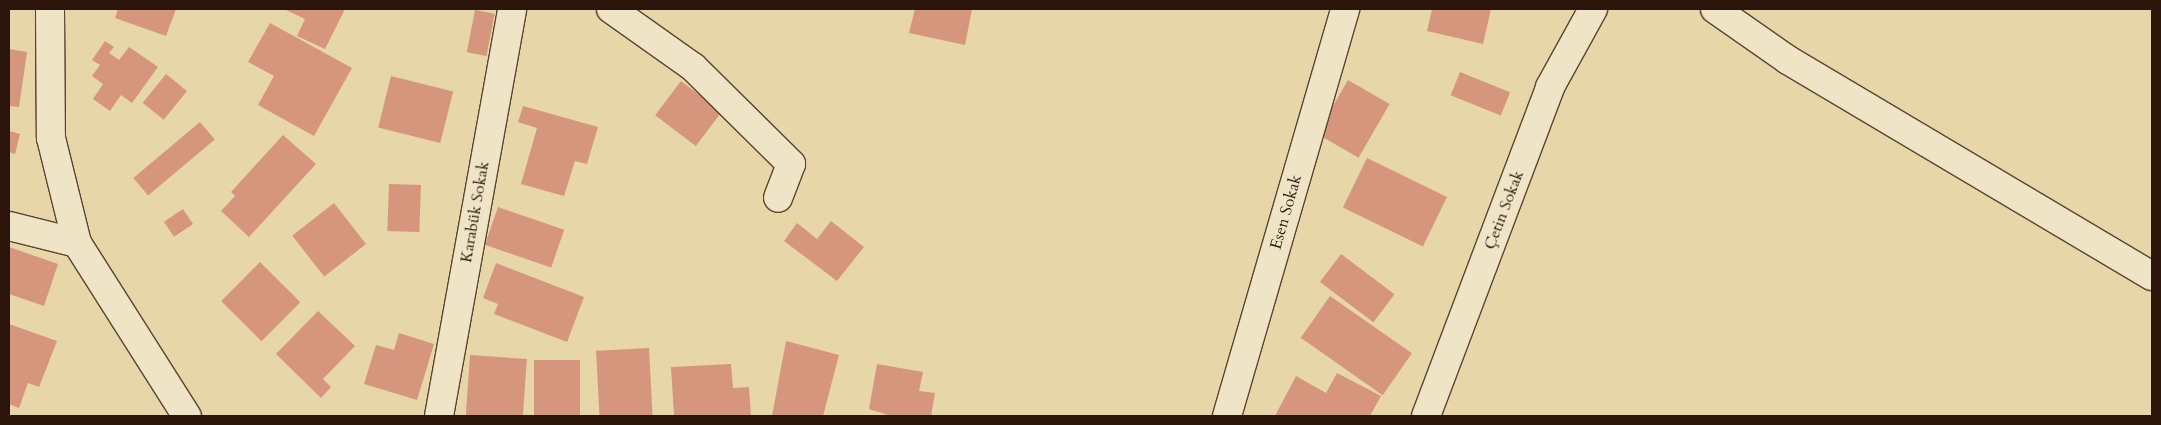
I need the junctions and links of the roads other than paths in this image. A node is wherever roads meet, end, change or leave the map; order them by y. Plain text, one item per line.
1 (50, 9) edge
2 (512, 9) edge
3 (611, 9) edge
4 (1345, 9) edge
5 (1592, 9) edge
6 (1715, 9) edge
7 (778, 198) dead end
8 (9, 226) edge
9 (77, 243) junction
10 (2152, 276) edge
11 (187, 416) edge
12 (439, 416) edge
13 (1227, 416) edge
14 (1426, 416) edge

1 - 9 street
2 - 12 street, Karabük Sokak
3 - 7 street
4 - 13 street, Esen Sokak
5 - 14 street, Çetin Sokak
6 - 10 street
8 - 9 street
9 - 11 street

